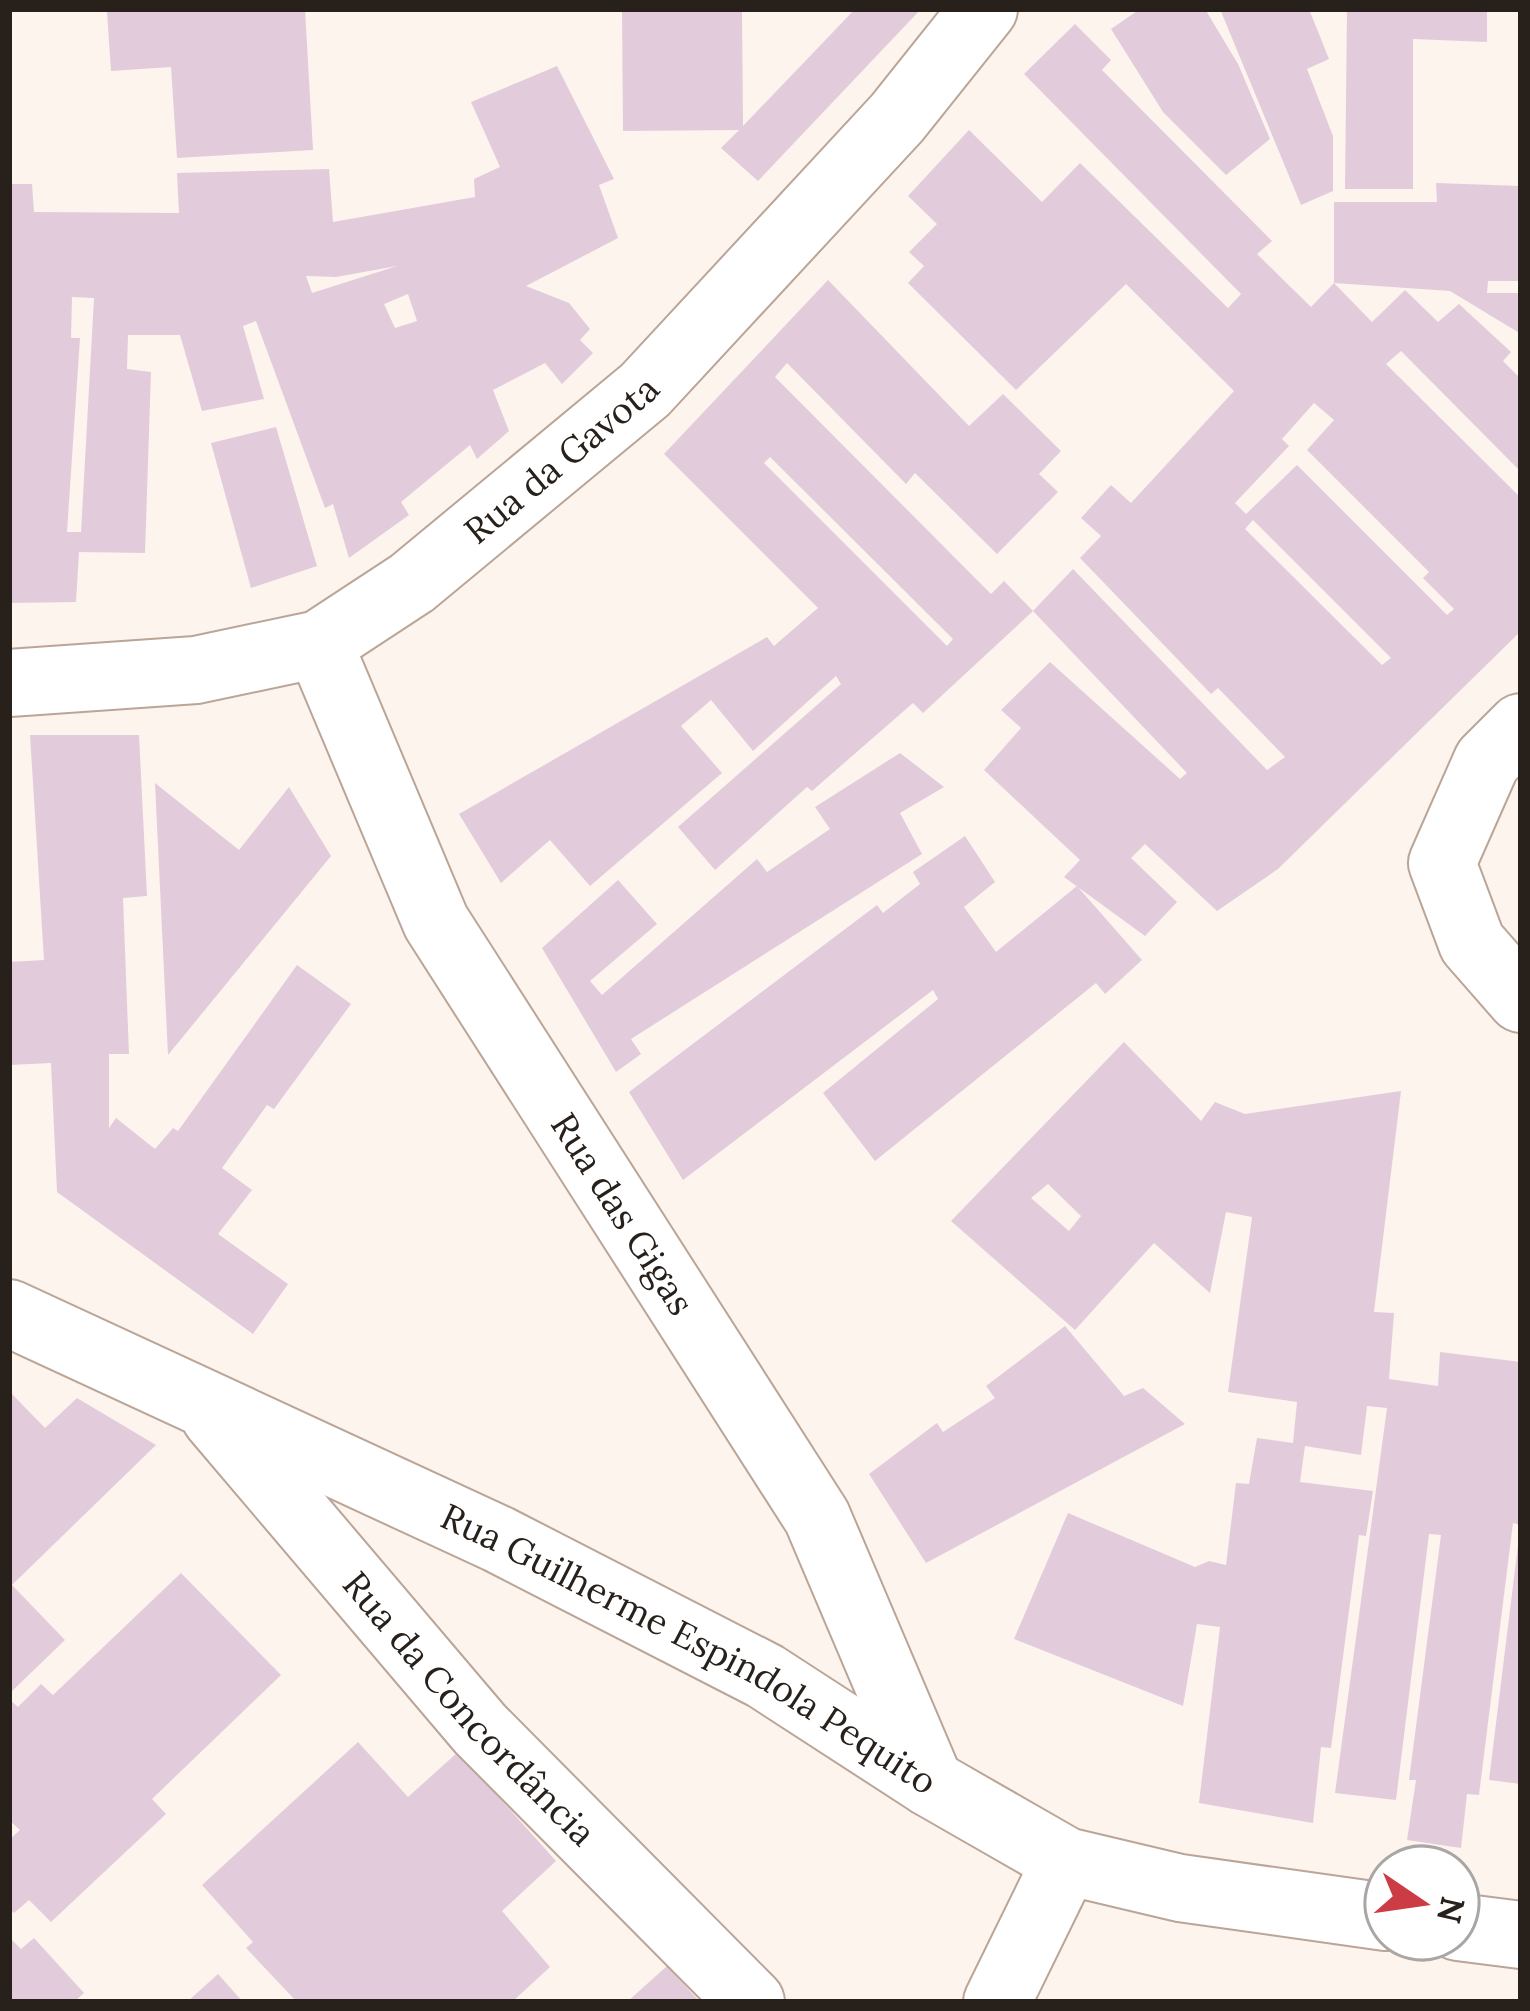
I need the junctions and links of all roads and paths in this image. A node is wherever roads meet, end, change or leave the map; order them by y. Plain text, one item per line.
1 (984, 9) edge
2 (319, 644) junction
3 (9, 683) edge
4 (1521, 727) edge
5 (1521, 999) edge
6 (9, 1313) edge
7 (203, 1403) junction
8 (930, 1783) junction
9 (1066, 1862) junction
10 (1362, 1914) edge
11 (1482, 1930) edge
12 (1521, 1935) edge
13 (751, 2002) edge
14 (997, 2002) edge

1 - 2 street, Rua da Gavota
2 - 3 street, Rua da Gavota
2 - 8 street, Rua das Gigas
4 - 5 street
6 - 7 street, Rua Guilherme Espindola Pequito
7 - 8 street, Rua Guilherme Espindola Pequito
7 - 13 street, Rua da Concordância
8 - 9 street, Rua Guilherme Espindola Pequito
9 - 10 street, Rua Guilherme Espindola Pequito
9 - 14 street
11 - 12 street

